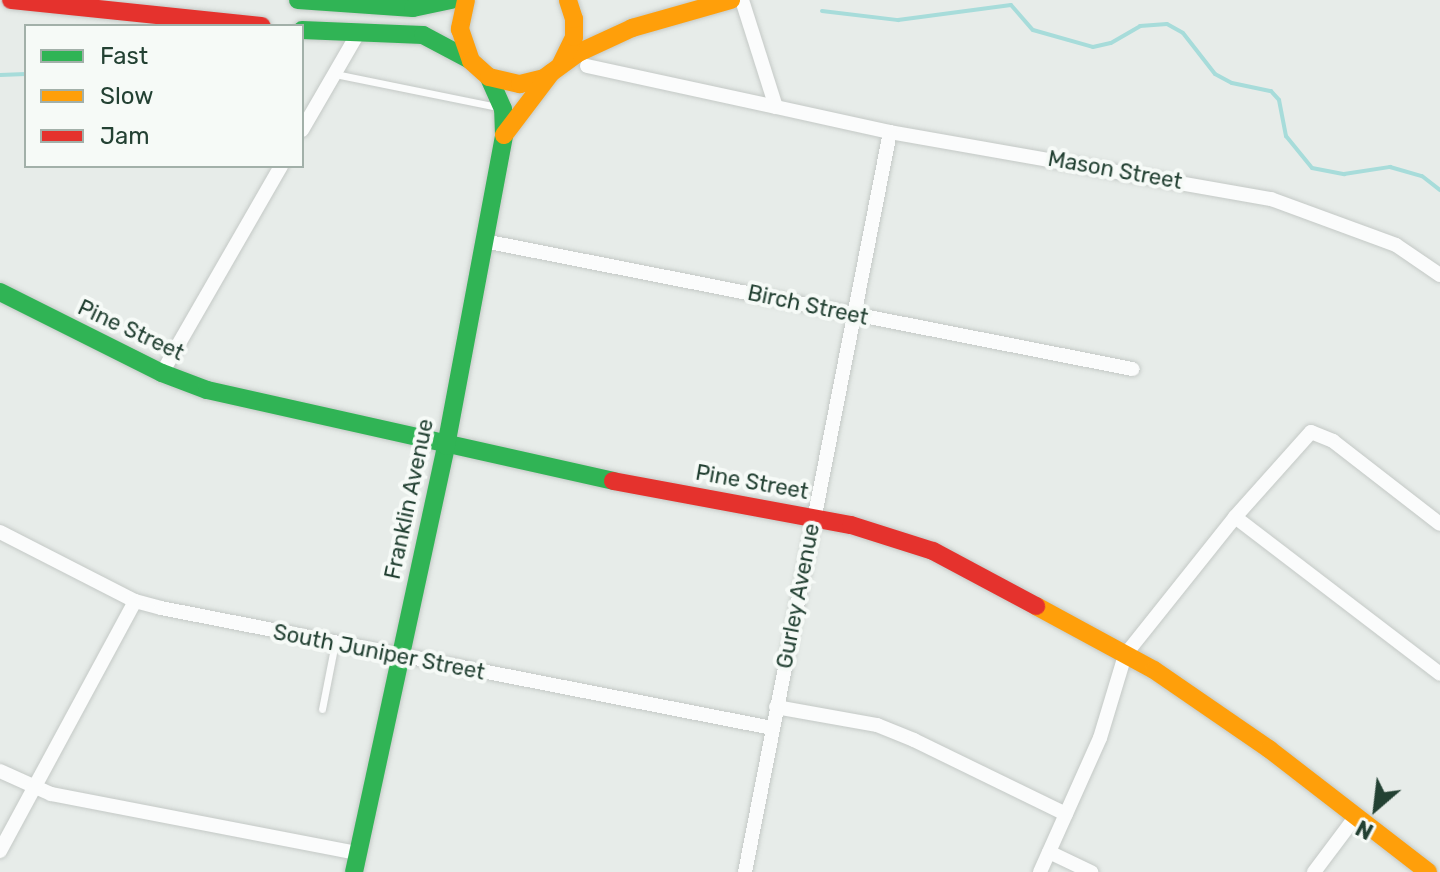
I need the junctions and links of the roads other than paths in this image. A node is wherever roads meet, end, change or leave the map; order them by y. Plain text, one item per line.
1 (11, 0) edge
2 (298, 0) edge
3 (452, 0) edge
4 (466, 0) edge
5 (568, 0) edge
6 (731, 0) edge
7 (742, 0) edge
8 (243, 24) edge
9 (304, 30) edge
10 (357, 35) junction
11 (471, 61) junction
12 (587, 66) dead end
13 (554, 71) junction
14 (335, 74) junction
15 (489, 77) junction
16 (776, 107) junction
17 (503, 109) junction
18 (304, 127) edge
19 (890, 132) junction
20 (504, 135) junction
21 (280, 168) edge
22 (484, 241) junction
23 (1440, 275) edge
24 (0, 292) edge
25 (854, 316) junction
26 (1132, 369) dead end
27 (162, 373) junction
28 (446, 446) junction
29 (813, 517) junction
30 (1235, 517) junction
31 (1440, 524) edge
32 (0, 532) edge
33 (135, 601) junction
34 (335, 643) junction
35 (401, 655) junction
36 (1125, 655) junction
37 (1440, 674) edge
38 (776, 707) junction
39 (322, 709) dead end
40 (772, 728) junction
41 (0, 771) edge
42 (33, 788) junction
43 (1066, 814) junction
44 (1356, 816) junction
45 (0, 851) edge
46 (1049, 852) junction
47 (356, 863) edge
48 (745, 872) edge
49 (1040, 872) edge
50 (1091, 872) edge
51 (1314, 872) edge
52 (1428, 872) edge

1 - 8 street
2 - 3 street
4 - 11 street
5 - 13 street
6 - 13 street
7 - 16 street
9 - 10 street
10 - 11 street
10 - 14 street
11 - 15 street
12 - 16 street, Mason Street
13 - 15 street
13 - 20 street, Franklin Avenue
14 - 17 lane
14 - 18 street
15 - 17 street, Franklin Avenue
16 - 19 street, Mason Street
17 - 20 street, Franklin Avenue
19 - 23 street, Mason Street
19 - 25 street, Gurley Avenue
20 - 22 street, Franklin Avenue
21 - 27 street
22 - 25 street, Birch Street
22 - 28 street, Franklin Avenue
24 - 27 street, Pine Street
25 - 26 street, Birch Street
25 - 29 street, Gurley Avenue
27 - 28 street, Pine Street
28 - 29 street, Pine Street
28 - 35 street, Franklin Avenue
29 - 36 street, Pine Street
29 - 38 street, Gurley Avenue
30 - 31 street
30 - 36 street
30 - 37 street
32 - 33 street, South Juniper Street
33 - 34 street, South Juniper Street
33 - 42 street
34 - 35 street, South Juniper Street
34 - 39 lane
35 - 40 street, South Juniper Street
35 - 47 street, Franklin Avenue
36 - 43 street
36 - 44 street, Pine Street
38 - 40 street, Gurley Avenue
38 - 43 street
40 - 48 street, Gurley Avenue
41 - 42 street
42 - 45 street
42 - 47 street
43 - 46 street
44 - 51 street
44 - 52 street, Pine Street
46 - 49 street
46 - 50 street

